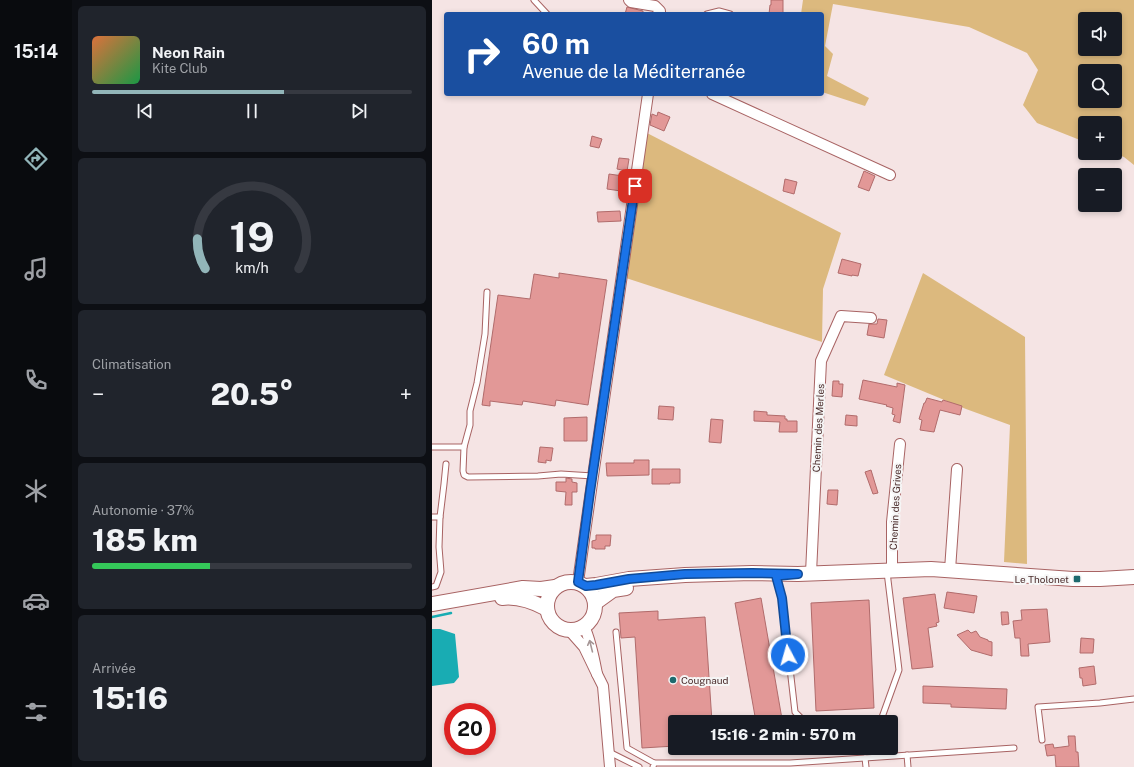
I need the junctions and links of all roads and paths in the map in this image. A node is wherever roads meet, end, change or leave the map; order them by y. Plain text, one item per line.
1 (534, 0) edge
2 (628, 0) edge
3 (545, 12) edge
4 (660, 12) edge
5 (648, 96) edge
6 (716, 96) edge
7 (890, 175) dead end
8 (487, 292) dead end
9 (871, 318) dead end
10 (900, 444) dead end
11 (432, 447) edge
12 (464, 447) junction
13 (446, 464) dead end
14 (957, 469) dead end
15 (593, 476) junction
16 (432, 517) edge
17 (440, 517) junction
18 (950, 570) junction
19 (889, 571) junction
20 (805, 574) junction
21 (776, 576) junction
22 (1134, 577) edge
23 (582, 584) junction
24 (1134, 584) edge
25 (432, 587) edge
26 (555, 587) junction
27 (595, 603) junction
28 (432, 604) edge
29 (547, 609) junction
30 (432, 610) edge
31 (584, 626) junction
32 (569, 630) junction
33 (616, 632) dead end
34 (597, 674) junction
35 (1134, 700) edge
36 (1042, 740) dead end
37 (1014, 748) dead end
38 (609, 752) junction
39 (907, 755) junction
40 (865, 758) junction
41 (816, 764) edge
42 (653, 765) edge
43 (610, 767) edge
44 (639, 767) edge
45 (866, 767) edge
46 (908, 767) edge

1 - 3 lane
2 - 4 street
5 - 15 street
6 - 7 street
8 - 12 lane
9 - 20 street, Chemin des Merles
10 - 19 street, Chemin des Grives
11 - 12 lane
12 - 15 lane
13 - 17 lane
14 - 18 street
15 - 23 street
16 - 17 lane
17 - 25 lane
18 - 19 main road
18 - 22 main road
19 - 20 main road
19 - 21 lane
19 - 24 main road
20 - 21 main road
20 - 23 main road
21 - 27 main road
23 - 26 main road
23 - 27 main road
26 - 28 main road
26 - 29 main road
27 - 31 main road
29 - 30 main road
29 - 32 main road
31 - 32 main road
34 -> 31 street
32 - 34 street
33 - 42 lane
34 - 38 street
35 - 36 lane
37 - 39 lane
38 - 43 street
38 - 44 lane
39 - 40 lane
39 - 46 lane
40 - 41 lane
40 - 45 lane
41 - 42 lane

